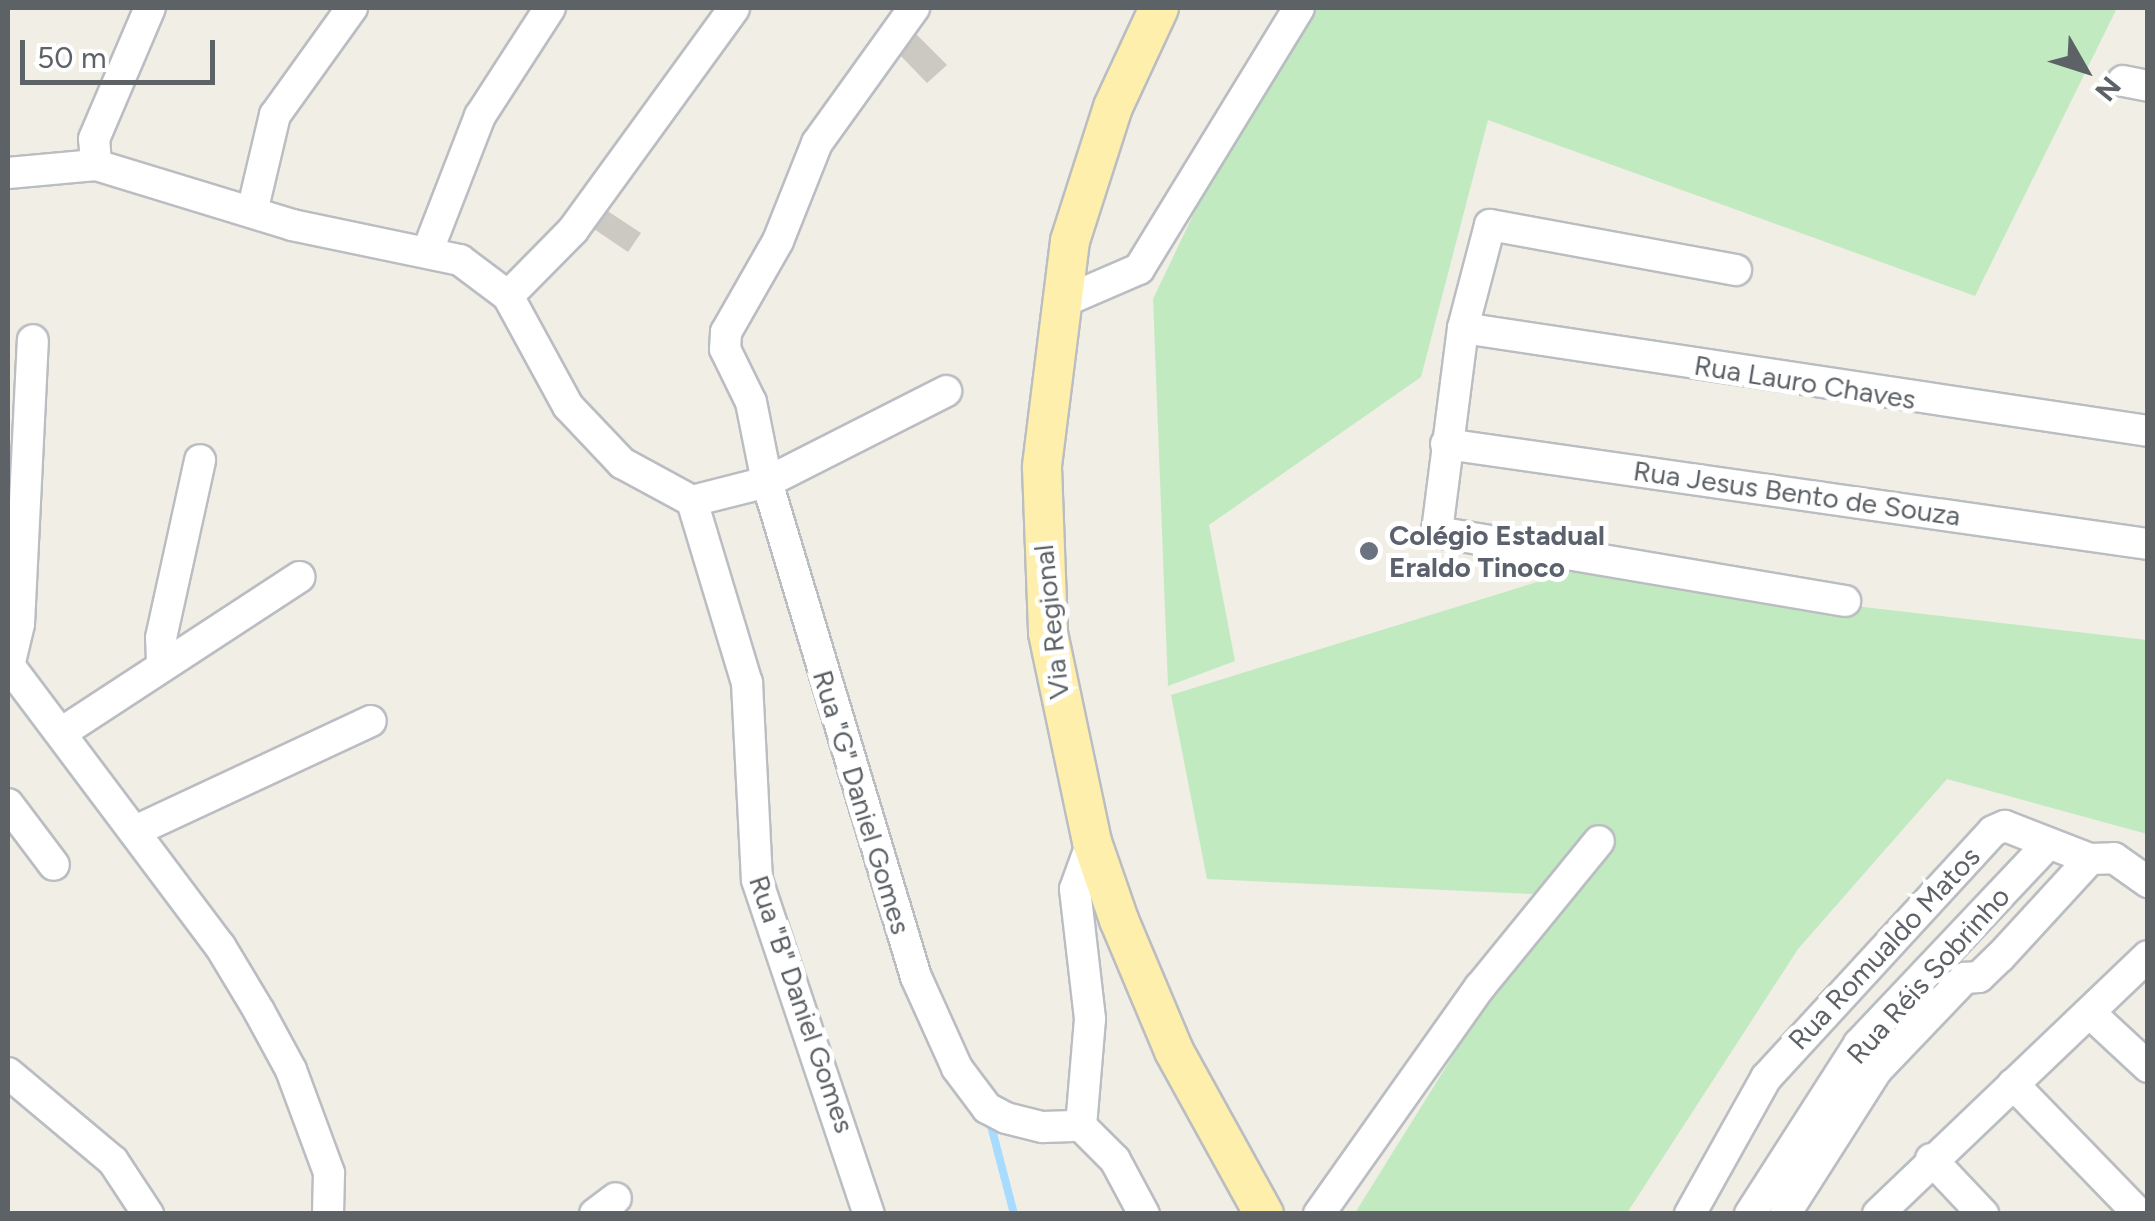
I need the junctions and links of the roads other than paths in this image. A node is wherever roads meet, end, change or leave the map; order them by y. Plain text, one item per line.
1 (150, 8) edge
2 (352, 8) edge
3 (550, 8) edge
4 (734, 8) edge
5 (914, 8) edge
6 (1159, 8) edge
7 (1299, 8) edge
8 (96, 164) junction
9 (8, 172) edge
10 (252, 212) junction
11 (428, 250) junction
12 (1736, 270) dead end
13 (508, 296) junction
14 (1060, 303) junction
15 (1463, 328) junction
16 (33, 340) dead end
17 (946, 392) dead end
18 (2148, 431) edge
19 (1446, 444) junction
20 (200, 460) dead end
21 (767, 482) junction
22 (692, 501) junction
23 (2148, 544) edge
24 (299, 576) dead end
25 (1844, 601) dead end
26 (162, 662) junction
27 (8, 665) edge
28 (371, 721) dead end
29 (61, 733) junction
30 (8, 804) edge
31 (135, 831) junction
32 (1599, 841) dead end
33 (1092, 842) junction
34 (2048, 844) junction
35 (2090, 859) junction
36 (54, 865) dead end
37 (2148, 882) edge
38 (2148, 956) edge
39 (2091, 1014) junction
40 (2148, 1067) edge
41 (8, 1073) edge
42 (2013, 1084) junction
43 (1081, 1126) junction
44 (1931, 1159) junction
45 (148, 1214) edge
46 (328, 1214) edge
47 (870, 1214) edge
48 (1144, 1214) edge
49 (1264, 1214) edge
50 (1319, 1214) edge
51 (1690, 1214) edge
52 (1750, 1214) edge
53 (1785, 1214) edge
54 (1878, 1214) edge
55 (1983, 1214) edge
56 (2140, 1214) edge

1 - 8 street
2 - 10 street
3 - 11 street
4 - 13 street
5 - 21 street, Rua "G" Daniel Gomes
6 - 14 main road, Via Regional
7 - 14 street
8 - 9 street
8 - 10 street
10 - 11 street
11 - 13 street
12 - 15 street
13 - 22 street
14 - 33 main road, Via Regional
15 - 18 street, Rua Lauro Chaves
15 - 19 street
16 - 27 street
17 - 21 street
19 - 23 street, Rua Jesus Bento de Souza
19 - 25 street
20 - 26 street
21 - 22 street
21 - 43 street, Rua "G" Daniel Gomes
22 - 47 street, Rua "B" Daniel Gomes
24 - 26 street
26 - 29 street
27 - 29 street
28 - 31 street
29 - 31 street
30 - 36 street
31 - 46 street
32 - 50 street
33 - 43 street
33 - 49 main road, Via Regional
34 - 35 street, Rua Romualdo Matos
34 - 51 street, Rua Romualdo Matos
34 - 52 street, Rua Réis Sobrinho
35 - 37 street, Rua Romualdo Matos
35 - 53 street
38 - 39 street
39 - 40 street
39 - 42 street
41 - 45 street
42 - 44 street
42 - 56 street
43 - 48 street
44 - 54 street
44 - 55 street

